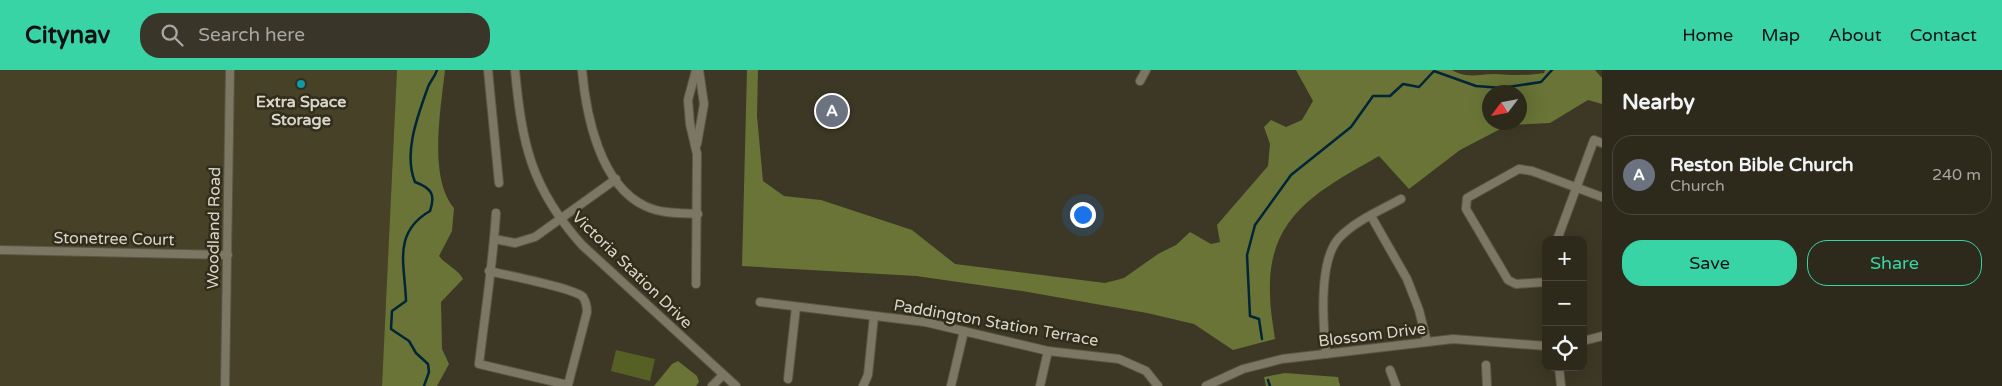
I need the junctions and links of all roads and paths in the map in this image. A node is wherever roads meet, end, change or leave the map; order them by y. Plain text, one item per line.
1 (230, 70) edge
2 (488, 70) edge
3 (515, 70) edge
4 (582, 70) edge
5 (697, 70) edge
6 (1146, 70) edge
7 (1140, 81) dead end
8 (1602, 142) edge
9 (697, 154) junction
10 (616, 179) junction
11 (499, 183) dead end
12 (1576, 188) junction
13 (1602, 197) edge
14 (1401, 198) dead end
15 (496, 213) dead end
16 (698, 214) junction
17 (1371, 216) junction
18 (560, 220) junction
19 (1558, 236) edge
20 (494, 239) junction
21 (0, 250) edge
22 (228, 255) junction
23 (489, 271) junction
24 (1542, 282) edge
25 (696, 284) dead end
26 (760, 302) dead end
27 (796, 307) junction
28 (874, 316) junction
29 (964, 331) junction
30 (1602, 336) edge
31 (1587, 340) edge
32 (1427, 342) junction
33 (1542, 346) edge
34 (1048, 350) junction
35 (1326, 354) junction
36 (1486, 365) dead end
37 (1390, 370) dead end
38 (1559, 371) edge
39 (723, 375) junction
40 (788, 379) dead end
41 (225, 386) edge
42 (712, 386) edge
43 (736, 386) edge
44 (863, 386) edge
45 (952, 386) edge
46 (1040, 386) edge
47 (1158, 386) edge
48 (1206, 386) edge
49 (1396, 386) edge
50 (1487, 386) edge
51 (1561, 386) edge

1 - 22 street, Woodland Road
2 - 11 street
3 - 18 street, Victoria Station Drive
4 - 10 street
5 - 9 street
5 - 9 street
6 - 7 street
8 - 12 street
9 - 16 street
10 - 16 street
10 - 18 street
12 - 13 street
12 - 19 street
12 - 24 street
14 - 17 street
15 - 20 street
16 - 25 street
17 - 32 street
17 - 35 street
18 - 20 street
18 - 39 street, Victoria Station Drive
20 - 23 street
21 - 22 street, Stonetree Court
22 - 41 street, Woodland Road
23 - 23 street
26 - 27 street, Paddington Station Terrace
27 - 28 street, Paddington Station Terrace
27 - 40 street
28 - 29 street, Paddington Station Terrace
28 - 44 street
29 - 34 street, Paddington Station Terrace
29 - 45 street
30 - 31 street
32 - 33 street, Blossom Drive
32 - 35 street, Blossom Drive
34 - 46 street
34 - 47 street, Paddington Station Terrace
35 - 48 street, Blossom Drive
36 - 50 street
37 - 49 street
38 - 51 street
39 - 42 street
39 - 43 street, Victoria Station Drive

